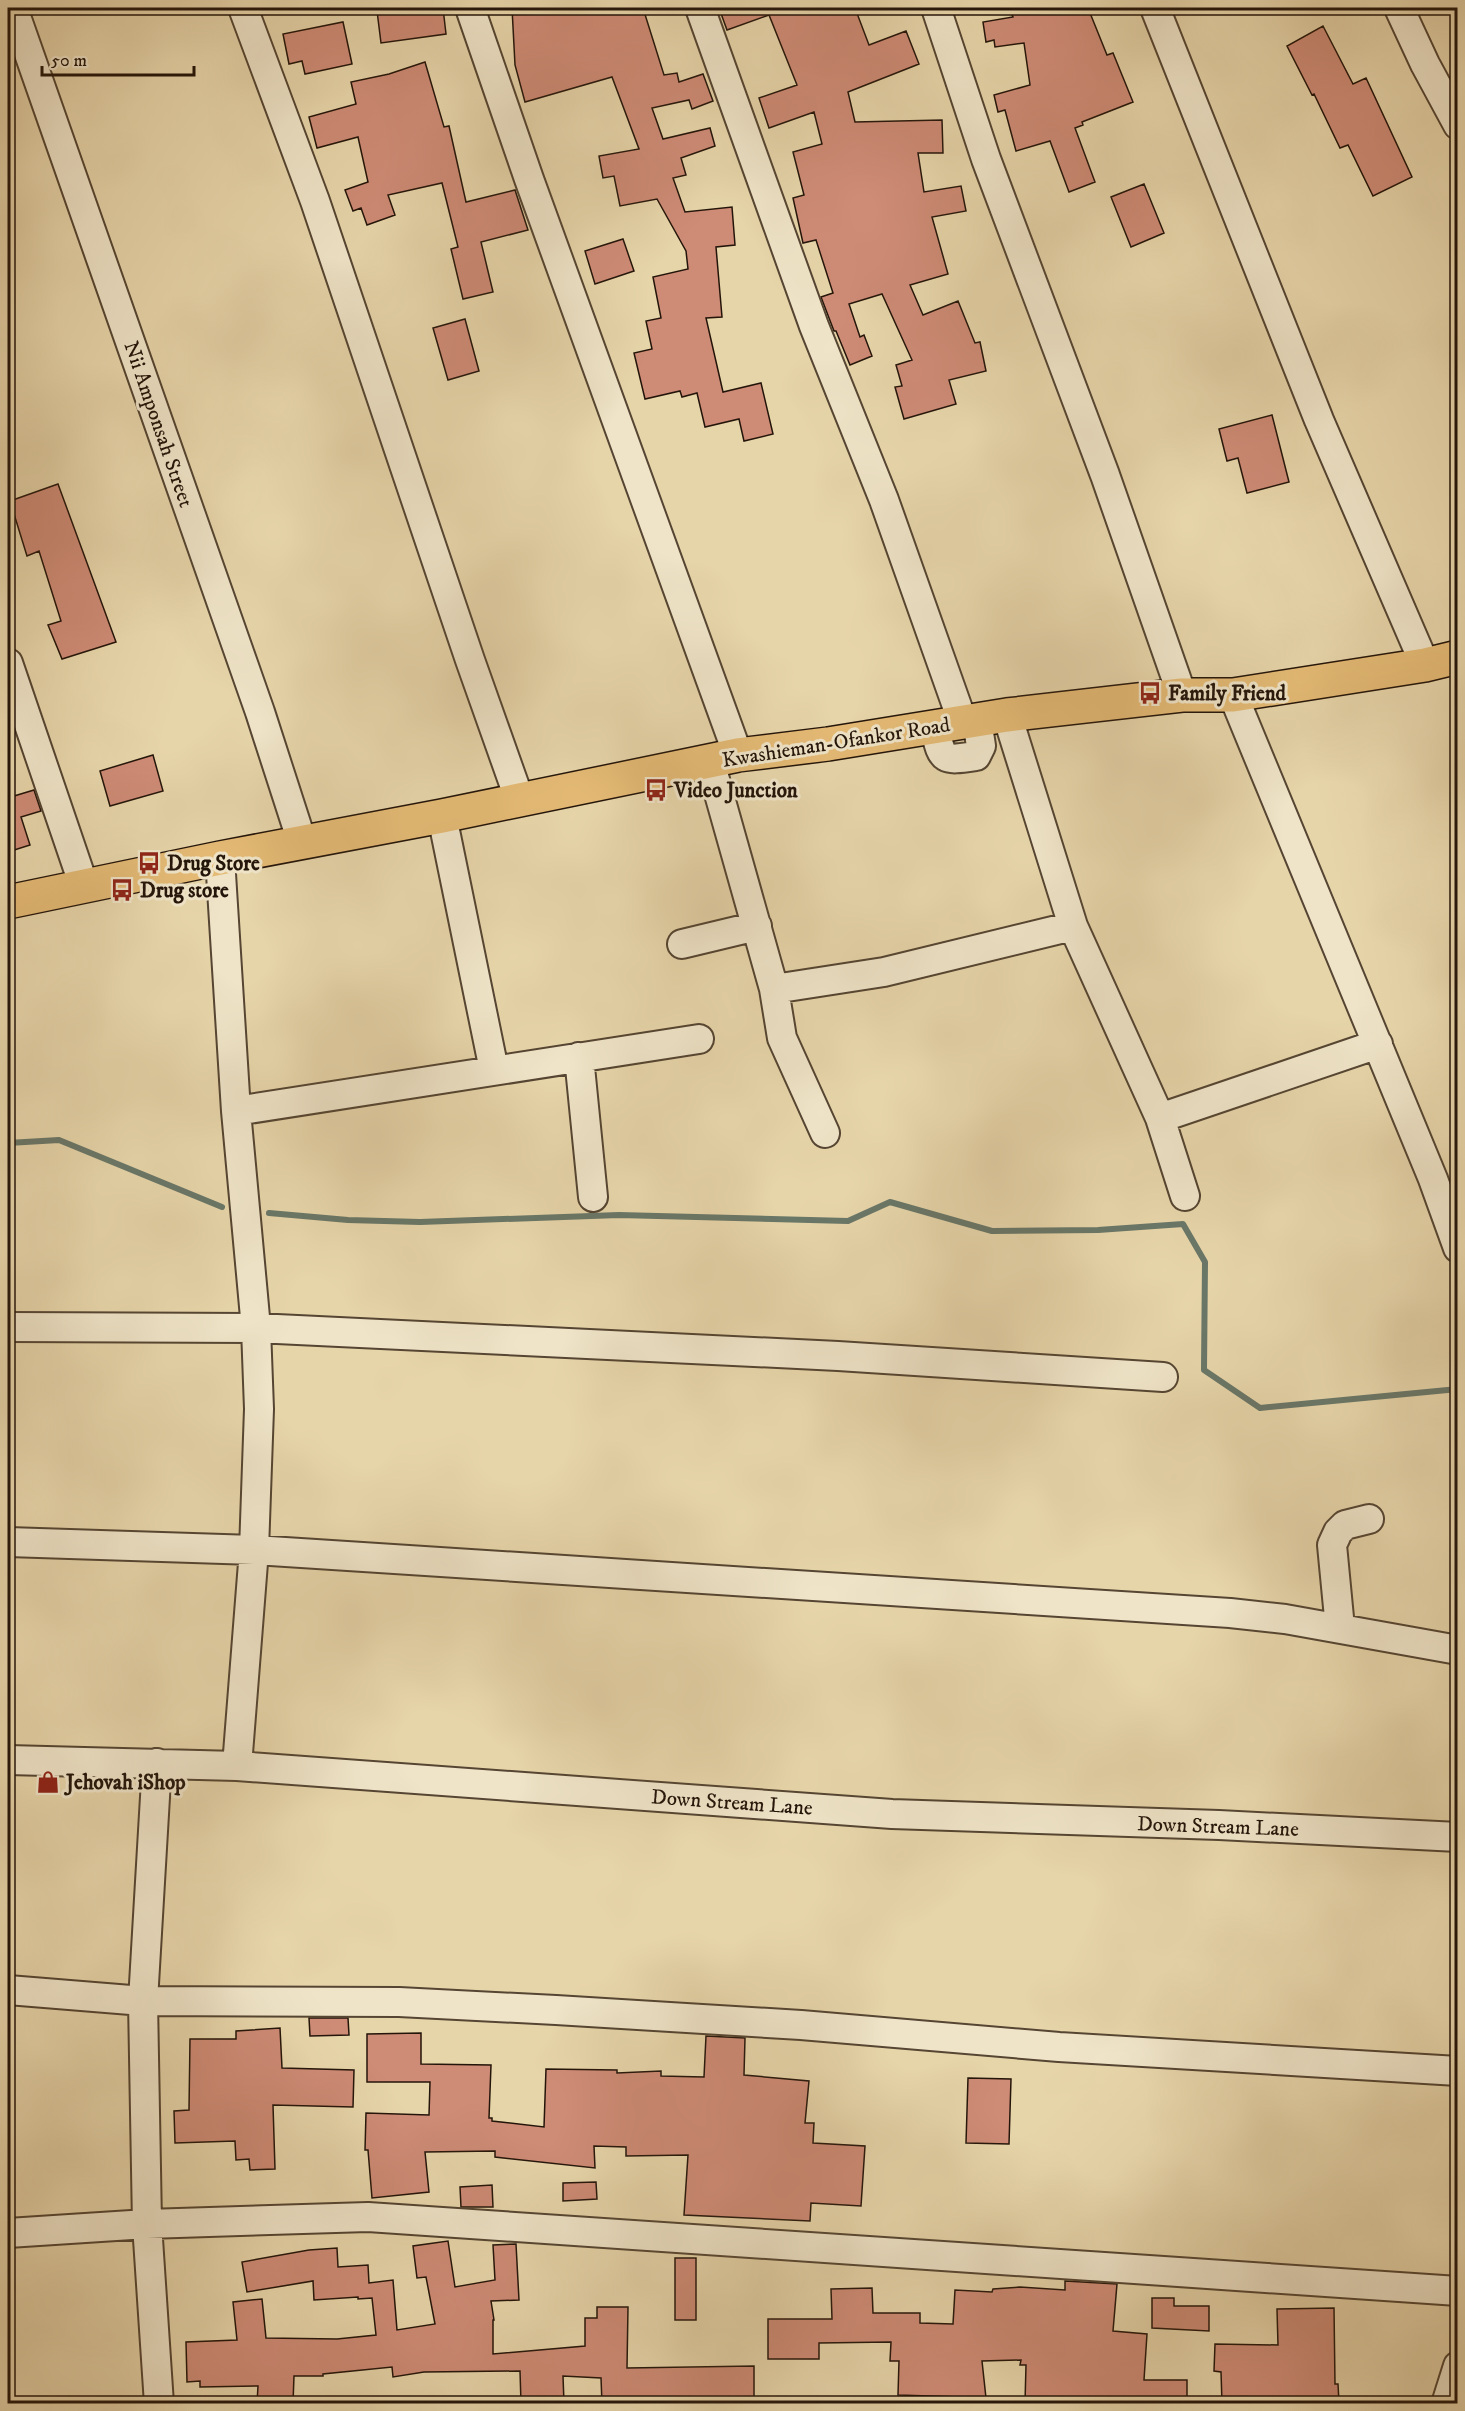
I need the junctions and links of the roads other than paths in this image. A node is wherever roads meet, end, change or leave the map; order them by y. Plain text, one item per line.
1 (13, 8) edge
2 (243, 8) edge
3 (470, 8) edge
4 (700, 8) edge
5 (936, 8) edge
6 (1155, 8) edge
7 (1399, 8) edge
8 (1458, 125) edge
9 (1458, 657) edge
10 (8, 663) edge
11 (1425, 665) junction
12 (1182, 695) junction
13 (1233, 695) junction
14 (970, 721) junction
15 (724, 759) junction
16 (520, 801) junction
17 (442, 816) junction
18 (302, 842) junction
19 (220, 858) junction
20 (84, 886) junction
21 (8, 902) edge
22 (757, 926) junction
23 (1073, 926) junction
24 (682, 944) dead end
25 (774, 989) junction
26 (699, 1039) dead end
27 (1378, 1044) junction
28 (579, 1057) junction
29 (494, 1070) junction
30 (236, 1111) junction
31 (1160, 1118) junction
32 (825, 1132) dead end
33 (1185, 1196) dead end
34 (593, 1197) dead end
35 (1458, 1248) edge
36 (8, 1327) edge
37 (256, 1328) junction
38 (1163, 1377) dead end
39 (1369, 1519) dead end
40 (8, 1542) edge
41 (254, 1550) junction
42 (1340, 1628) junction
43 (1458, 1650) edge
44 (8, 1760) edge
45 (157, 1763) junction
46 (237, 1766) junction
47 (1458, 1838) edge
48 (8, 1990) edge
49 (142, 2001) junction
50 (1458, 2071) edge
51 (147, 2224) junction
52 (8, 2233) edge
53 (1458, 2291) edge
54 (1458, 2366) edge
55 (159, 2403) edge
56 (1446, 2403) edge

1 - 18 street, Nii Amponsah Street
2 - 16 street
3 - 15 street
4 - 14 street
5 - 12 street
6 - 11 street
7 - 8 street
9 - 11 main road, Kwashieman-Ofankor Road
10 - 20 street
11 - 13 main road, Kwashieman-Ofankor Road
12 - 13 main road, Kwashieman-Ofankor Road
12 - 14 main road, Kwashieman-Ofankor Road
13 - 27 street
14 - 15 main road, Kwashieman-Ofankor Road
14 - 23 street
15 - 16 main road, Kwashieman-Ofankor Road
15 - 22 street
16 - 17 main road, Kwashieman-Ofankor Road
17 - 18 main road, Kwashieman-Ofankor Road
17 - 29 street
18 - 19 main road, Kwashieman-Ofankor Road
19 - 20 main road, Kwashieman-Ofankor Road
19 - 30 street
20 - 21 main road, Kwashieman-Ofankor Road
22 - 24 street
22 - 25 street
23 - 25 street
23 - 31 street
25 - 32 street
26 - 28 street
27 - 31 street
27 - 35 street
28 - 29 street
28 - 34 street
29 - 30 street
30 - 37 street
31 - 33 street
36 - 37 street
37 - 38 street
37 - 41 street
39 - 42 street
40 - 41 street
41 - 42 street
41 - 46 street
42 - 43 street
44 - 45 street, Down Stream Lane
45 - 46 street, Down Stream Lane
45 - 49 street
46 - 47 street, Down Stream Lane
48 - 49 street
49 - 50 street
49 - 51 street
51 - 52 street
51 - 53 street
51 - 55 street
54 - 56 street

